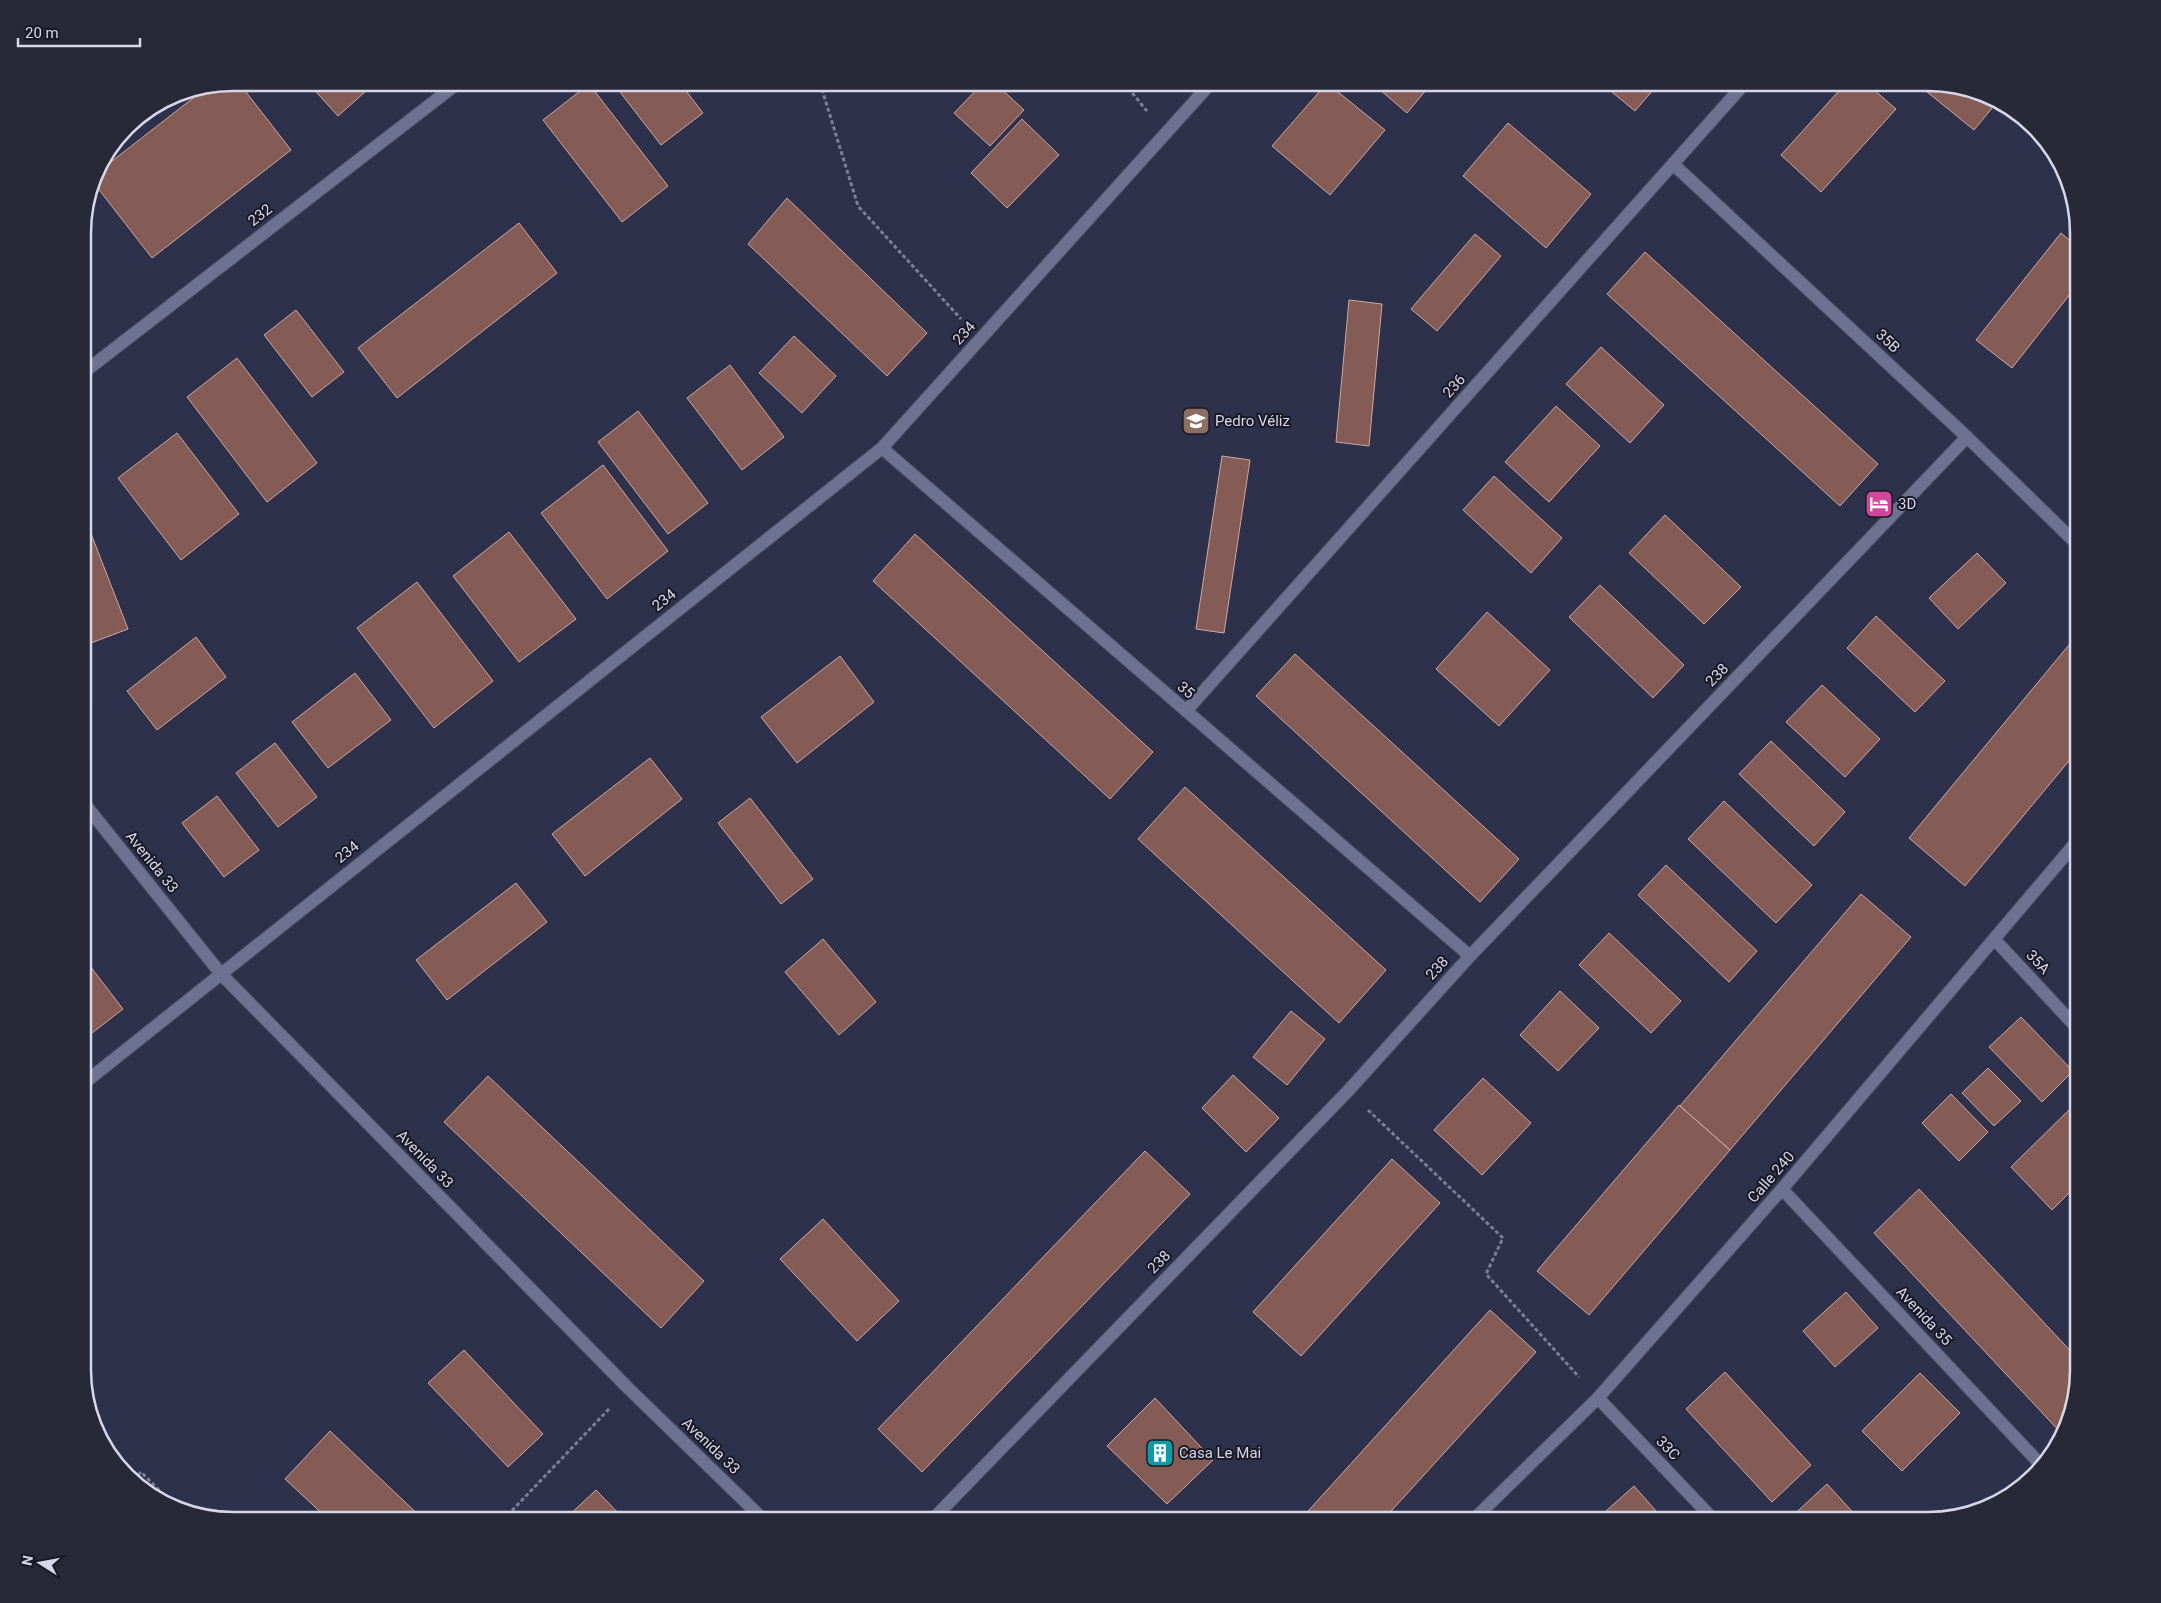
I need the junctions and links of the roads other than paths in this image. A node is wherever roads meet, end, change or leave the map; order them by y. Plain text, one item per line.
1 (446, 91) edge
2 (1202, 91) edge
3 (1737, 91) edge
4 (1673, 164) junction
5 (92, 366) edge
6 (1967, 437) junction
7 (882, 448) junction
8 (2070, 537) edge
9 (1186, 711) junction
10 (92, 813) edge
11 (2070, 850) edge
12 (1995, 940) junction
13 (1470, 956) junction
14 (221, 974) junction
15 (2070, 1020) edge
16 (92, 1077) edge
17 (1782, 1189) junction
18 (1598, 1398) junction
19 (2036, 1460) edge
20 (756, 1512) edge
21 (940, 1512) edge
22 (1481, 1512) edge
23 (1706, 1512) edge

1 - 5 street, 232
2 - 7 street, 234
3 - 4 street, 236
4 - 6 street, 35B
4 - 9 street, 236
6 - 8 street, 35B
6 - 13 street, 238
7 - 9 street, 35
7 - 14 street, 234
9 - 13 street, 35
10 - 14 street, Avenida 33
11 - 12 street, Calle 240
12 - 15 street, 35A
12 - 17 street, Calle 240
13 - 21 street, 238
14 - 16 street, 234
14 - 20 street, Avenida 33
17 - 18 street, Calle 240
17 - 19 street, Avenida 35
18 - 22 street, Calle 240
18 - 23 street, 33C

